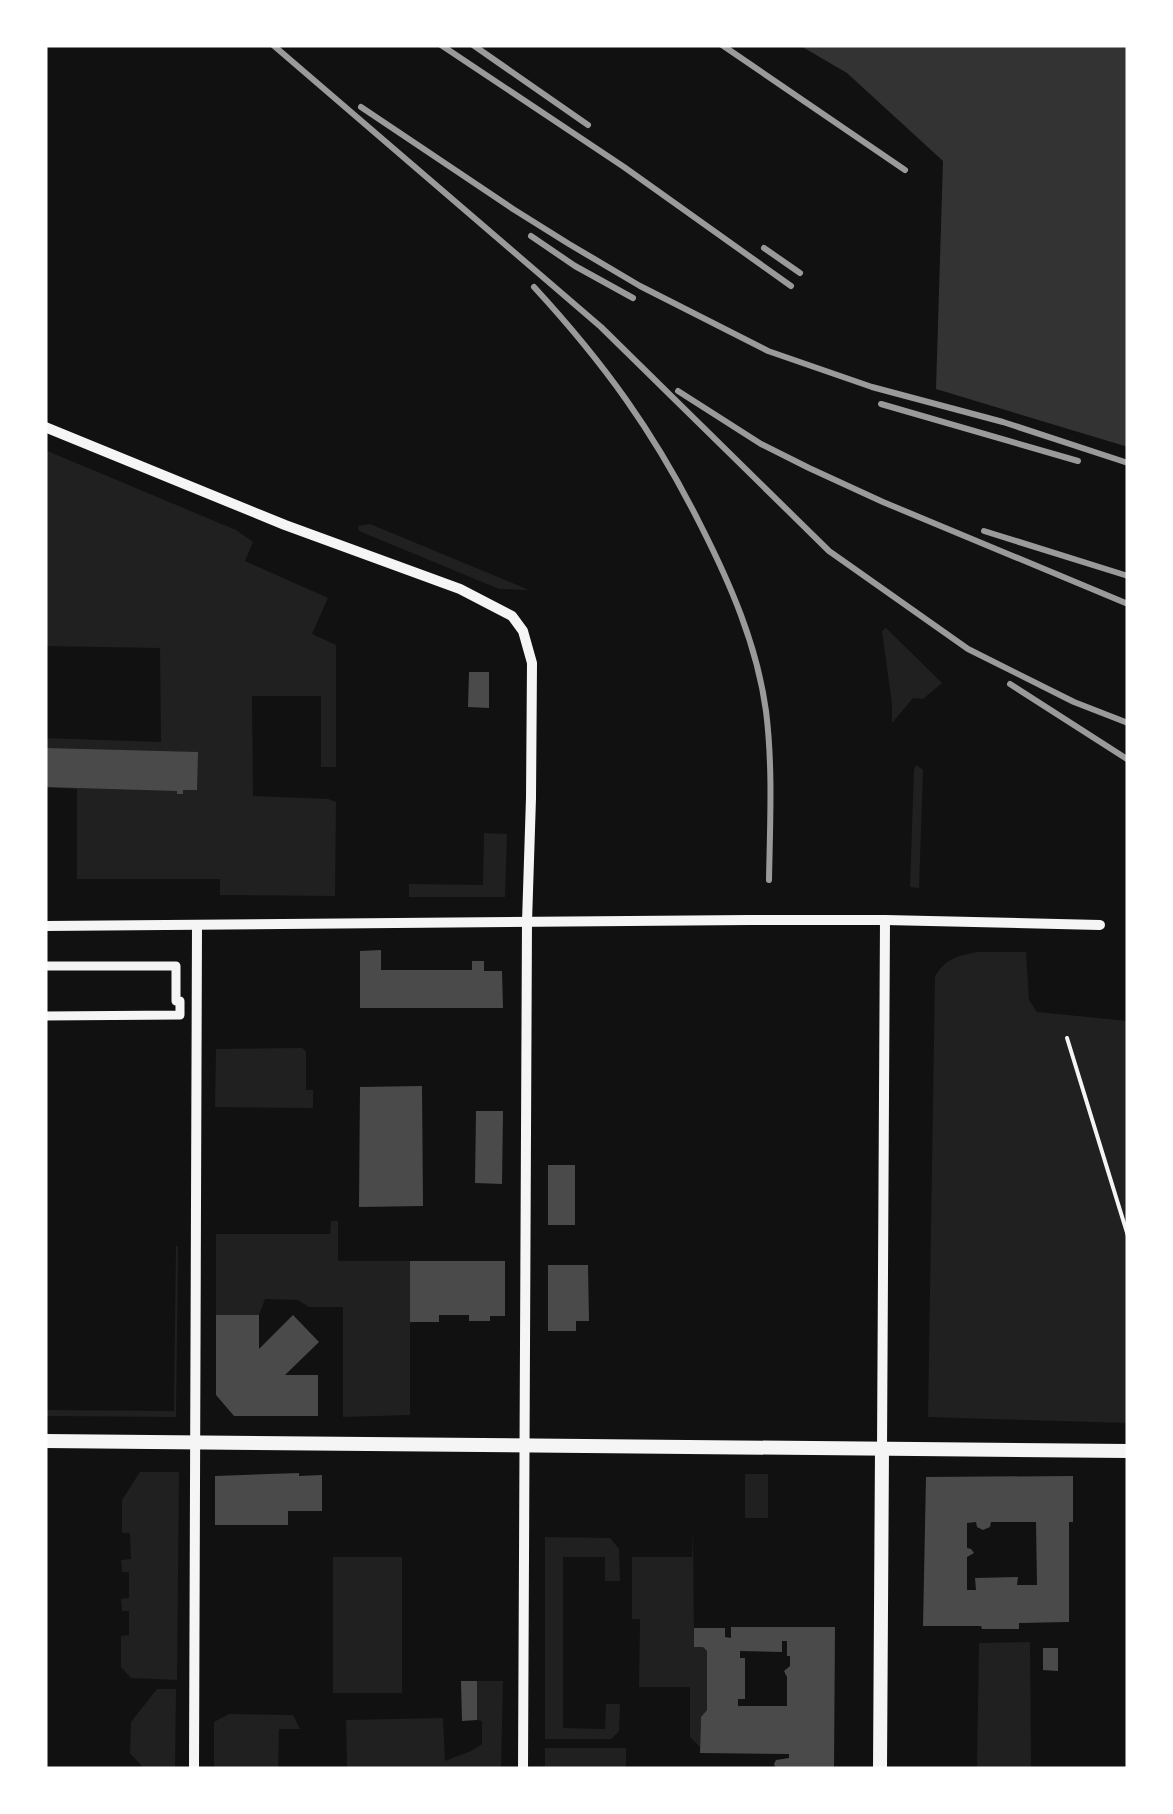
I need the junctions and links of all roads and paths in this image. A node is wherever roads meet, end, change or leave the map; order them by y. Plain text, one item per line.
1 (45, 427) edge
2 (884, 920) junction
3 (527, 922) junction
4 (196, 925) junction
5 (1100, 925) dead end
6 (45, 926) edge
7 (45, 966) edge
8 (45, 1016) edge
9 (1067, 1038) dead end
10 (1128, 1236) edge
11 (45, 1441) edge
12 (196, 1443) junction
13 (525, 1446) junction
14 (882, 1449) junction
15 (1128, 1451) edge
16 (194, 1769) edge
17 (522, 1769) edge
18 (880, 1769) edge

1 - 3 street
2 - 3 street
2 - 5 street
2 - 14 street
3 - 4 street
3 - 13 street
4 - 6 street
4 - 12 street
7 - 8 street
9 - 10 path
11 - 12 street
12 - 13 street
12 - 16 street
13 - 14 street
13 - 17 street
14 - 15 street
14 - 18 street

